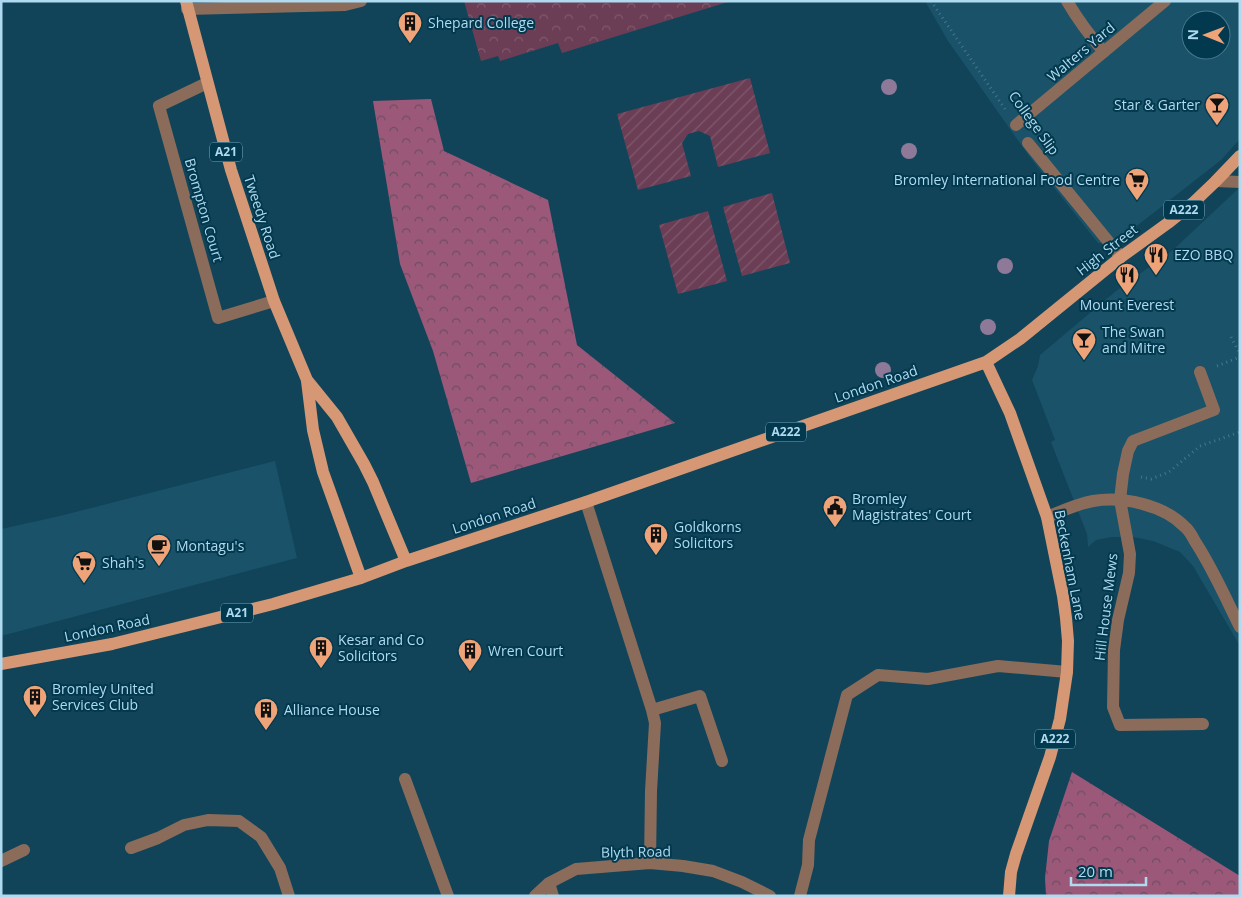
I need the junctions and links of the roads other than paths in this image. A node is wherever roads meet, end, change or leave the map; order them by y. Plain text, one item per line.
1 (1067, 1) edge
2 (1165, 1) edge
3 (352, 2) edge
4 (308, 4) edge
5 (187, 5) edge
6 (1104, 52) junction
7 (207, 83) junction
8 (1016, 126) road end
9 (1028, 143) dead end
10 (1240, 156) edge
11 (1216, 181) junction
12 (1240, 182) edge
13 (1122, 257) junction
14 (274, 301) junction
15 (986, 362) junction
16 (1200, 372) dead end
17 (307, 380) junction
18 (1120, 500) junction
19 (586, 502) junction
20 (1047, 517) junction
21 (406, 561) junction
22 (361, 578) junction
23 (1240, 627) edge
24 (1, 664) edge
25 (1067, 672) junction
26 (652, 710) junction
27 (1203, 724) dead end
28 (722, 761) dead end
29 (405, 779) dead end
30 (131, 848) dead end
31 (24, 850) dead end
32 (1, 860) edge
33 (650, 863) junction
34 (551, 890) edge
35 (289, 896) edge
36 (448, 896) edge
37 (535, 896) edge
38 (770, 896) edge
39 (800, 896) edge
40 (1009, 896) edge

1 - 6 street
2 - 6 street, Walters Yard
3 - 4 street
4 - 5 street
5 - 7 main road, Tweedy Road / A21
6 - 8 street, Walters Yard
7 - 14 main road, Tweedy Road / A21
7 - 14 street, Brompton Court
9 - 13 street, College Slip
10 - 11 main road, High Street / A222
11 - 12 street
11 - 13 main road, High Street / A222
13 - 15 main road, High Street / A222
14 - 17 main road, Tweedy Road / A21
15 - 19 main road, London Road / A222
15 - 20 main road, Beckenham Lane / A222
16 - 18 street
17 - 21 main road, Tweedy Road / A21
17 - 22 main road, Tweedy Road / A21
18 - 20 street
18 - 23 street
18 - 27 street, Hill House Mews
19 - 21 main road, London Road / A222
19 - 26 street
20 - 25 main road, Beckenham Lane / A222
21 - 22 main road, London Road / A21
22 - 24 main road, London Road / A21
25 - 39 street
25 - 40 main road, Beckenham Lane / A222
26 - 28 street
26 - 33 street
29 - 36 street
30 - 35 street
31 - 32 street
33 - 34 street, Blyth Road
33 - 38 street, Blyth Road
34 - 37 street, Blyth Road

